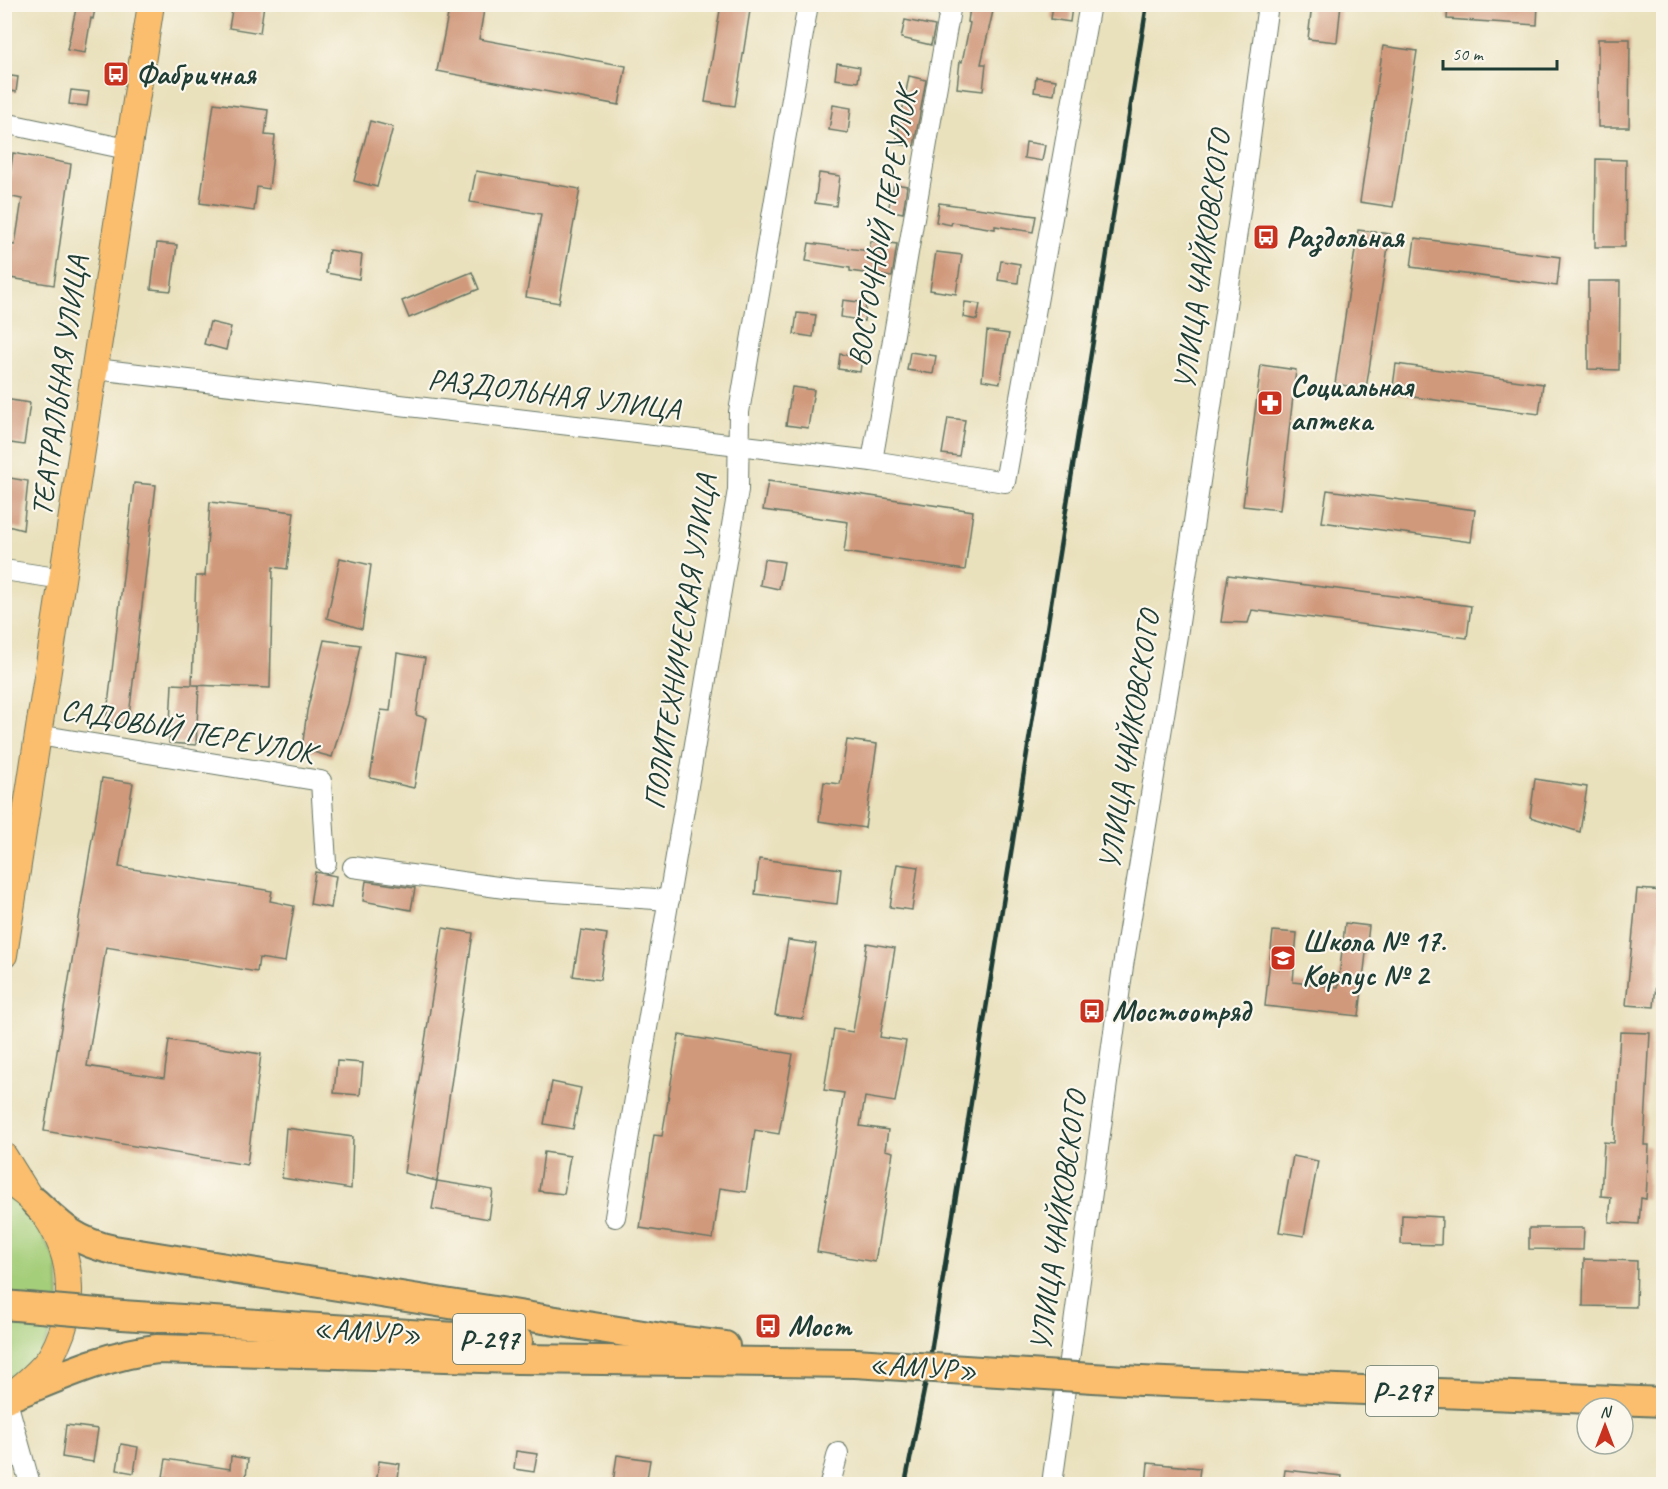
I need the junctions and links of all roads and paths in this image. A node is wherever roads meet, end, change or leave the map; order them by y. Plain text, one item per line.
1 (151, 4) edge
2 (808, 4) edge
3 (951, 4) edge
4 (1090, 4) edge
5 (1268, 4) edge
6 (4, 123) edge
7 (127, 148) junction
8 (96, 369) junction
9 (738, 446) junction
10 (872, 461) junction
11 (4, 570) edge
12 (63, 579) junction
13 (38, 735) junction
14 (14, 829) edge
15 (326, 863) dead end
16 (353, 867) dead end
17 (669, 900) junction
18 (4, 955) edge
19 (4, 1156) edge
20 (4, 1180) edge
21 (35, 1202) junction
22 (615, 1217) dead end
23 (4, 1305) edge
24 (855, 1363) junction
25 (5, 1398) edge
26 (1664, 1401) edge
27 (838, 1453) dead end
28 (30, 1485) edge
29 (830, 1485) edge
30 (1052, 1485) edge

1 - 7 main road, ТЕАТРАЛЬНАЯ УЛИЦА
2 - 9 street, ПОЛИТЕХНИЧЕСКАЯ УЛИЦА
3 - 10 street, ВОСТОЧНЫЙ ПЕРЕУЛОК
4 - 10 street, РАЗДОЛЬНАЯ УЛИЦА
5 - 30 street, УЛИЦА ЧАЙКОВСКОГО
6 - 7 street
7 - 8 main road, ТЕАТРАЛЬНАЯ УЛИЦА
8 - 9 street, РАЗДОЛЬНАЯ УЛИЦА
8 - 12 main road, ТЕАТРАЛЬНАЯ УЛИЦА
9 - 10 street, РАЗДОЛЬНАЯ УЛИЦА
9 - 17 street, ПОЛИТЕХНИЧЕСКАЯ УЛИЦА
11 - 12 street
12 - 13 main road, ТЕАТРАЛЬНАЯ УЛИЦА
13 - 14 main road, ТЕАТРАЛЬНАЯ УЛИЦА
13 - 15 street, САДОВЫЙ ПЕРЕУЛОК
14 - 18 main road, ТЕАТРАЛЬНАЯ УЛИЦА
16 - 17 street
17 - 22 street, ПОЛИТЕХНИЧЕСКАЯ УЛИЦА
19 - 21 main road
20 - 21 main road
21 - 24 highway
21 - 25 main road
23 - 24 highway, «АМУР» / Р-297, bridge
24 - 25 highway
24 - 26 highway, «АМУР» / Р-297, bridge
25 - 28 street
27 - 29 street

